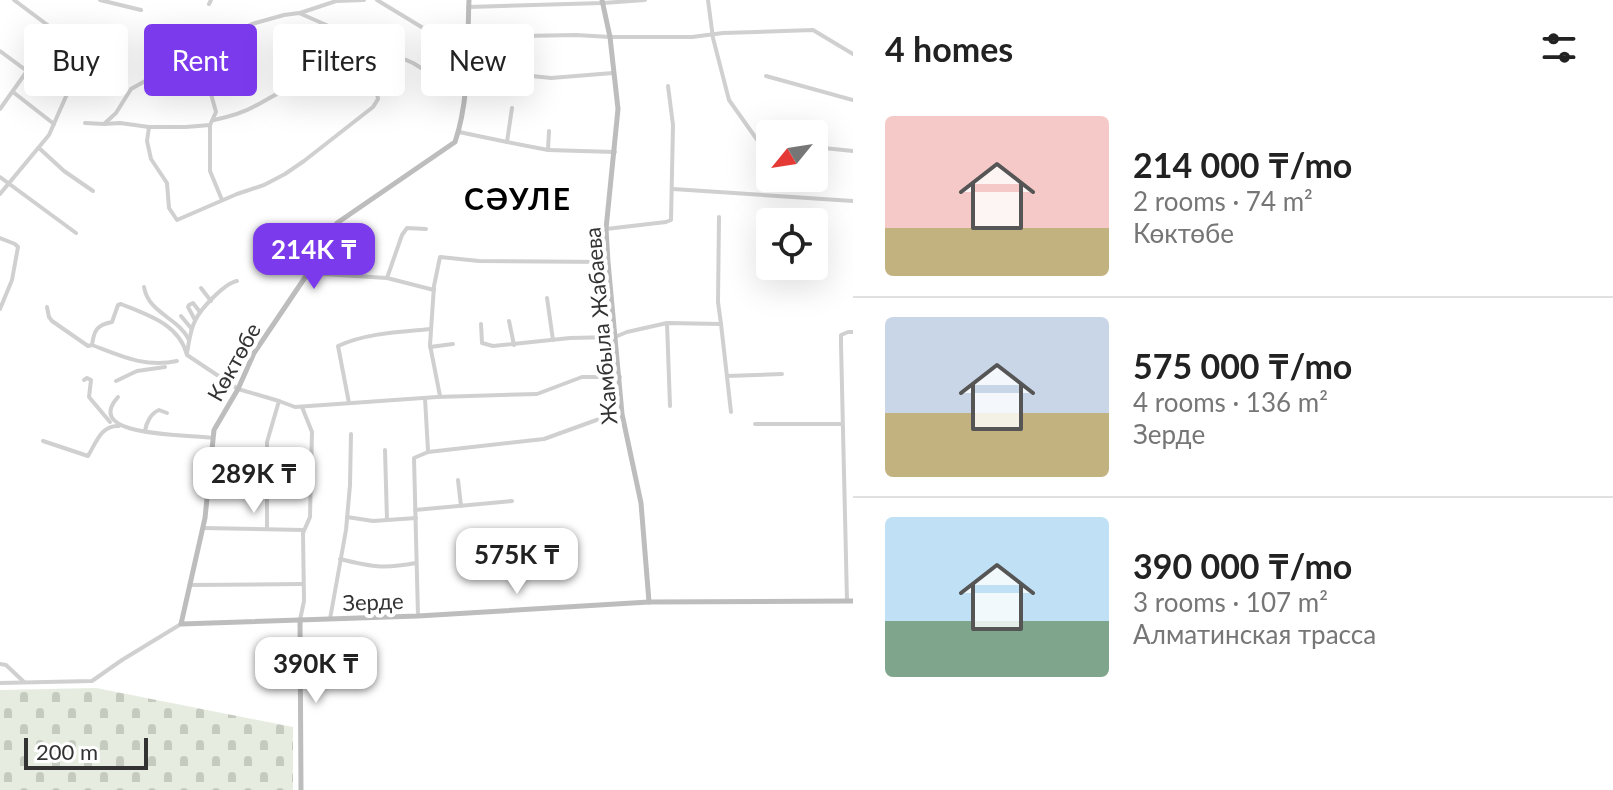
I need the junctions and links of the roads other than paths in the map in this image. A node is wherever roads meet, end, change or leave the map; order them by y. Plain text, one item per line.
1 (14, 0) edge
2 (100, 0) edge
3 (334, 0) edge
4 (364, 0) edge
5 (377, 0) edge
6 (645, 0) edge
7 (708, 0) edge
8 (603, 2) edge
9 (468, 3) edge
10 (141, 10) dead end
11 (299, 13) junction
12 (252, 24) edge
13 (467, 24) edge
14 (421, 27) edge
15 (713, 34) junction
16 (534, 36) edge
17 (610, 37) junction
18 (0, 51) edge
19 (853, 54) edge
20 (421, 68) edge
21 (613, 73) junction
22 (534, 76) edge
23 (766, 76) dead end
24 (144, 82) edge
25 (668, 86) dead end
26 (13, 92) junction
27 (212, 96) edge
28 (464, 96) edge
29 (853, 100) edge
30 (512, 108) dead end
31 (0, 109) edge
32 (116, 113) junction
33 (212, 122) junction
34 (85, 123) dead end
35 (120, 123) junction
36 (54, 124) junction
37 (104, 124) junction
38 (149, 127) junction
39 (549, 131) dead end
40 (459, 132) junction
41 (756, 138) edge
42 (507, 142) junction
43 (39, 148) junction
44 (828, 148) edge
45 (548, 150) junction
46 (853, 151) edge
47 (615, 152) junction
48 (0, 177) edge
49 (8, 183) junction
50 (673, 189) junction
51 (93, 191) dead end
52 (0, 194) edge
53 (222, 201) junction
54 (853, 201) edge
55 (719, 217) dead end
56 (426, 229) dead end
57 (606, 229) junction
58 (76, 233) dead end
59 (0, 238) edge
60 (608, 262) junction
61 (307, 273) junction
62 (387, 278) junction
63 (237, 281) dead end
64 (144, 287) dead end
65 (201, 288) dead end
66 (434, 290) junction
67 (547, 298) dead end
68 (211, 301) junction
69 (47, 307) dead end
70 (0, 309) edge
71 (200, 312) junction
72 (181, 316) dead end
73 (195, 320) junction
74 (509, 321) dead end
75 (667, 323) junction
76 (481, 324) dead end
77 (721, 324) junction
78 (431, 329) junction
79 (192, 330) junction
80 (853, 332) edge
81 (615, 337) junction
82 (553, 340) junction
83 (189, 342) junction
84 (453, 344) dead end
85 (92, 345) junction
86 (514, 345) junction
87 (430, 347) junction
88 (187, 355) junction
89 (177, 361) dead end
90 (165, 367) dead end
91 (782, 374) dead end
92 (727, 376) junction
93 (620, 377) junction
94 (84, 380) dead end
95 (116, 381) dead end
96 (238, 389) junction
97 (118, 397) dead end
98 (440, 397) junction
99 (425, 398) junction
100 (279, 401) junction
101 (349, 403) junction
102 (853, 403) edge
103 (843, 404) junction
104 (670, 406) dead end
105 (302, 407) junction
106 (731, 412) dead end
107 (167, 413) dead end
108 (622, 414) junction
109 (110, 422) dead end
110 (755, 424) dead end
111 (842, 424) junction
112 (121, 427) junction
113 (145, 431) junction
114 (351, 434) dead end
115 (213, 438) junction
116 (43, 441) dead end
117 (385, 450) dead end
118 (428, 452) junction
119 (210, 469) junction
120 (267, 470) junction
121 (458, 480) dead end
122 (512, 501) dead end
123 (461, 506) junction
124 (415, 510) junction
125 (347, 517) junction
126 (416, 518) junction
127 (387, 520) junction
128 (202, 528) junction
129 (267, 528) junction
130 (304, 530) junction
131 (340, 559) junction
132 (417, 563) junction
133 (304, 584) junction
134 (190, 585) junction
135 (850, 601) edge
136 (649, 602) junction
137 (418, 616) junction
138 (330, 619) junction
139 (300, 620) junction
140 (181, 624) junction
141 (0, 664) edge
142 (24, 682) junction
143 (0, 683) edge
144 (301, 790) edge

1 - 36 street
2 - 10 street
3 - 4 street
3 - 11 street
5 - 14 street
6 - 8 street
7 - 15 street
8 - 9 street
8 - 17 street, Жамбыла Жабаева
9 - 13 street
11 - 12 street
11 - 20 street
15 - 17 street
15 - 19 street
15 - 41 street
16 - 17 street
17 - 21 street, Жамбыла Жабаева
18 - 26 street
21 - 22 street
21 - 47 street, Жамбыла Жабаева
23 - 29 street
24 - 32 street
25 - 50 street
26 - 31 street
26 - 36 street
27 - 33 street
28 - 40 street
30 - 42 street
32 - 35 street
32 - 37 street
33 - 38 street
33 - 53 street
33 - 53 street
34 - 37 street
35 - 37 street
35 - 38 street
36 - 43 street
38 - 53 street
39 - 45 street
40 - 42 street
40 - 61 street, Көктөбе
42 - 45 street
43 - 49 street
43 - 51 street
44 - 46 street
45 - 47 street
47 - 57 street, Жамбыла Жабаева
48 - 49 street
49 - 52 street
49 - 58 street
50 - 54 street
50 - 57 street
55 - 77 street
56 - 62 street
57 - 60 street, Жамбыла Жабаева
59 - 70 street
60 - 66 street
60 - 81 street, Жамбыла Жабаева
61 - 62 street
61 - 96 street, Көктөбе
62 - 66 street
63 - 68 street
64 - 83 street
65 - 68 street
66 - 78 street
67 - 82 street
68 - 71 street
69 - 85 street
71 - 73 street
71 - 73 street
72 - 79 street
73 - 79 street
74 - 86 street
75 - 77 street
75 - 81 street
75 - 104 street
76 - 86 street
77 - 92 street
78 - 87 street
78 - 101 street
79 - 83 street
80 - 103 street
81 - 82 street
81 - 93 street, Жамбыла Жабаева
82 - 86 street
83 - 88 street
84 - 87 street
85 - 88 street
85 - 89 street
87 - 98 street
88 - 96 street
90 - 95 street
91 - 92 street
92 - 106 street
93 - 98 street
93 - 108 street, Жамбыла Жабаева
94 - 109 street
96 - 100 street
96 - 115 street, Көктөбе
97 - 112 street
98 - 99 street
99 - 101 street
99 - 118 street
100 - 105 street
100 - 120 street
101 - 105 street
102 - 103 street
103 - 111 street
105 - 130 street
107 - 113 street
108 - 118 street
108 - 136 street, Жамбыла Жабаева
110 - 111 street
111 - 135 street
112 - 113 street
112 - 116 street
113 - 115 street
114 - 125 street
115 - 119 street, Көктөбе
117 - 127 street
118 - 124 street
119 - 120 street
119 - 128 street, Көктөбе
120 - 129 street
121 - 123 street
122 - 123 street
123 - 124 street
124 - 126 street
125 - 127 street
125 - 131 street
126 - 127 street
126 - 132 street
128 - 129 street
128 - 134 street, Көктөбе
129 - 130 street
130 - 133 street
131 - 132 street
131 - 138 street
132 - 137 street
133 - 134 street
133 - 139 street
134 - 140 street, Көктөбе
135 - 136 street, Зерде
136 - 137 street, Зерде
137 - 138 street, Зерде
138 - 139 street, Зерде
139 - 140 street, Зерде
139 - 144 street
140 - 142 street
141 - 142 street
142 - 143 street

